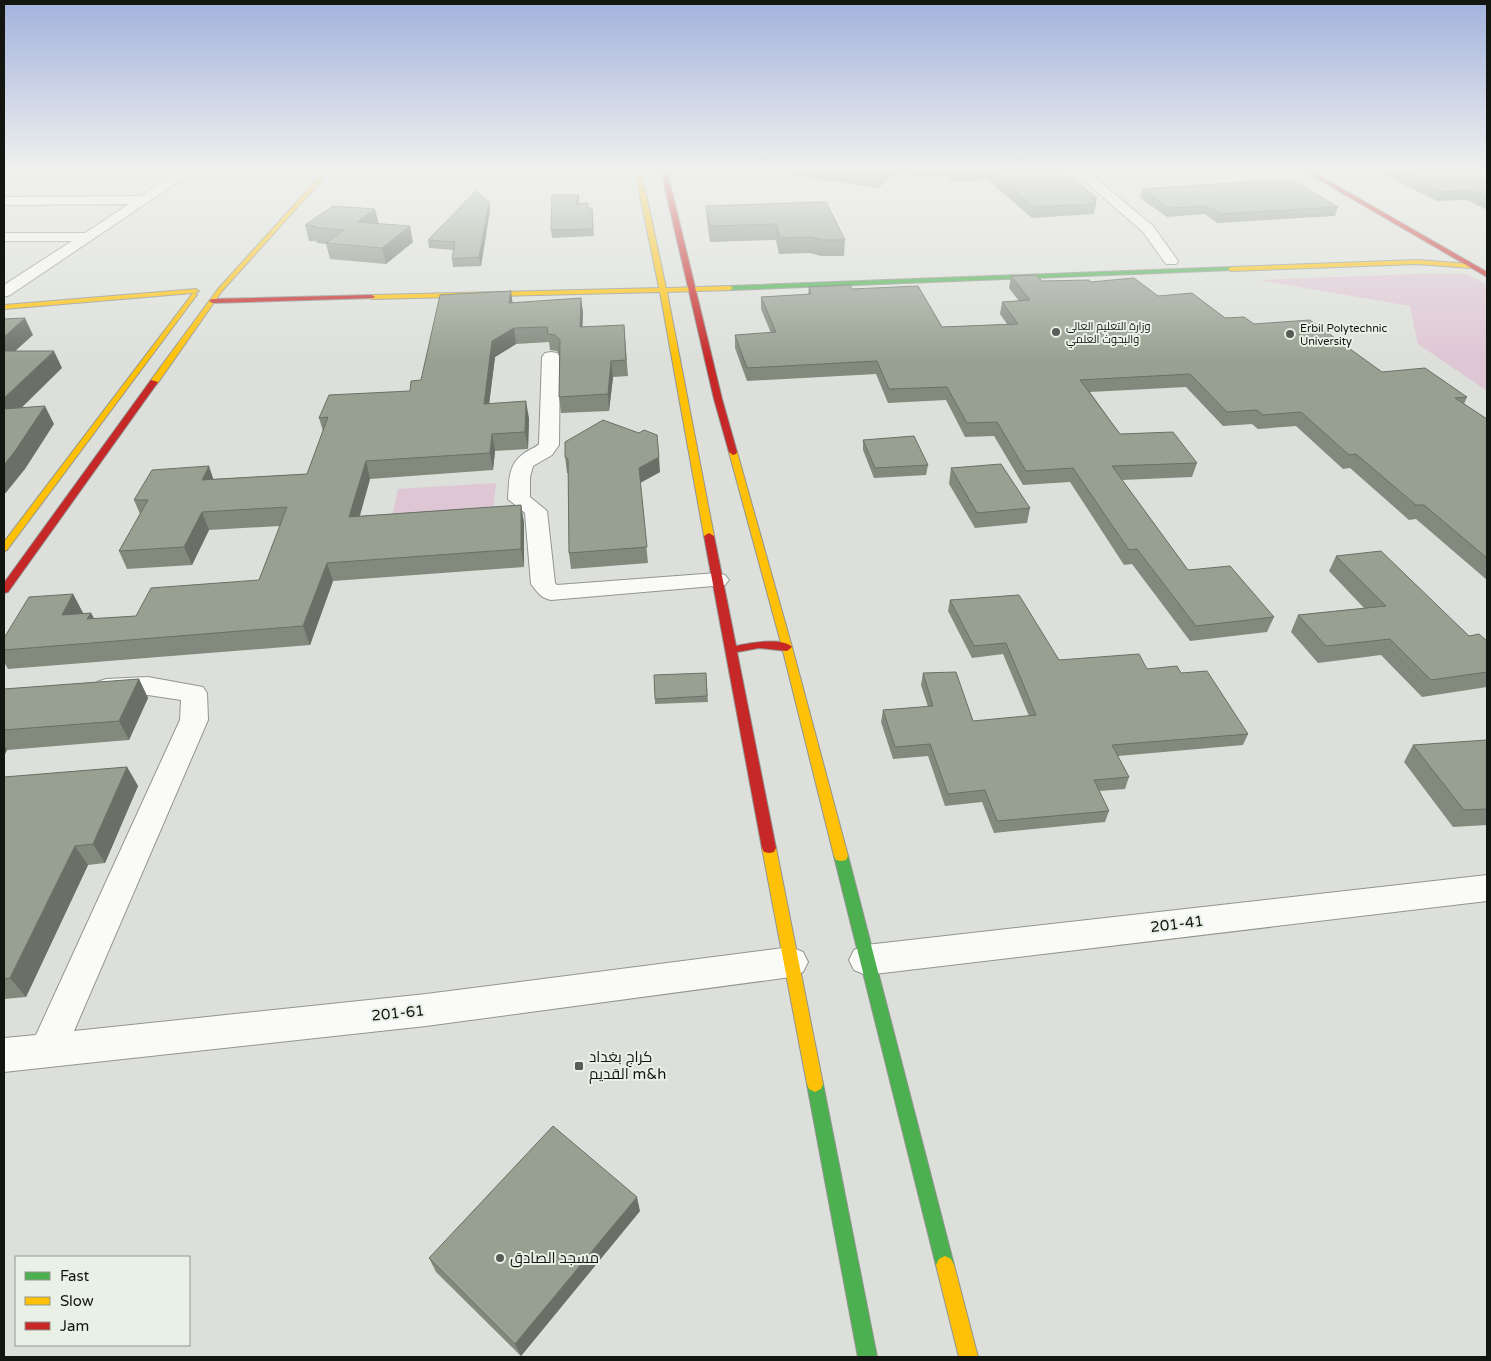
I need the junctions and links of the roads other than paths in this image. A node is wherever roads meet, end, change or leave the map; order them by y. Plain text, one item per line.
1 (91, 235) edge
2 (271, 235) edge
3 (651, 235) edge
4 (679, 235) edge
5 (1152, 235) edge
6 (1416, 235) edge
7 (4, 237) edge
8 (87, 237) junction
9 (1442, 249) junction
10 (1412, 251) junction
11 (1171, 261) junction
12 (1428, 262) junction
13 (1116, 263) junction
14 (1080, 264) junction
15 (1471, 266) junction
16 (1130, 273) junction
17 (1091, 274) junction
18 (1487, 275) edge
19 (23, 279) junction
20 (4, 280) edge
21 (690, 284) junction
22 (662, 285) junction
23 (243, 289) junction
24 (220, 290) junction
25 (4, 292) edge
26 (168, 293) junction
27 (238, 300) junction
28 (212, 301) junction
29 (187, 303) junction
30 (164, 305) junction
31 (4, 306) edge
32 (4, 318) edge
33 (550, 357) edge
34 (4, 548) edge
35 (717, 580) junction
36 (4, 590) edge
37 (788, 647) junction
38 (731, 650) junction
39 (80, 690) edge
40 (1487, 888) edge
41 (866, 960) junction
42 (791, 962) junction
43 (48, 1051) junction
44 (4, 1055) edge
45 (868, 1357) edge
46 (969, 1357) edge

1 - 8 street
2 - 24 main road
3 - 22 main road
4 - 21 main road
5 - 11 street
6 - 9 main road
7 - 8 street
8 - 19 street
9 - 10 main road
9 - 15 main road
10 - 11 main road
10 - 12 main road
11 - 13 main road
12 - 15 main road
12 - 16 main road
13 - 14 main road
13 - 16 main road
14 - 17 main road
14 - 21 main road
15 - 18 main road
16 - 17 main road
17 - 21 main road
19 - 20 street
19 - 25 street
21 - 22 main road
21 - 37 main road
22 - 23 main road
22 - 27 main road
22 - 35 main road
23 - 24 main road
23 - 27 main road
24 - 28 main road
26 - 29 main road
26 - 30 main road
26 - 31 main road
27 - 28 main road
28 - 36 main road
29 - 30 main road
29 - 34 main road
30 - 32 main road
33 - 35 street
35 - 38 main road
37 - 38 main road
37 - 41 main road
38 - 42 main road
39 - 43 street
40 - 41 street, 201-41
41 - 46 main road
42 - 43 street, 201-61
42 - 45 main road
43 - 44 street, 201-61

